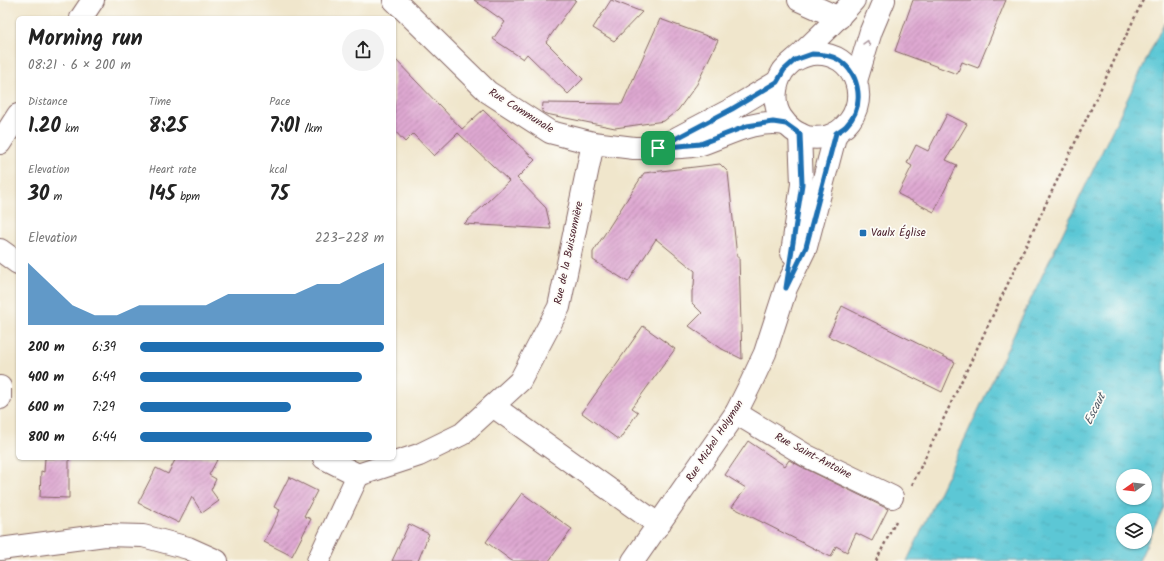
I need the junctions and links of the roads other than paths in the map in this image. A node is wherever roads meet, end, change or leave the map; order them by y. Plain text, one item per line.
1 (93, 0) edge
2 (394, 0) edge
3 (799, 0) edge
4 (854, 0) edge
5 (884, 0) edge
6 (82, 16) edge
7 (839, 18) junction
8 (795, 60) junction
9 (856, 81) junction
10 (777, 82) junction
11 (16, 118) edge
12 (793, 129) junction
13 (836, 133) junction
14 (0, 143) edge
15 (593, 143) junction
16 (658, 148) junction
17 (0, 250) edge
18 (16, 262) edge
19 (786, 288) junction
20 (0, 387) edge
21 (0, 398) edge
22 (493, 406) junction
23 (736, 413) junction
24 (328, 460) edge
25 (358, 475) junction
26 (900, 500) road end
27 (659, 524) junction
28 (0, 549) edge
29 (217, 561) edge
30 (318, 561) edge
31 (633, 561) edge

1 - 6 street
2 - 15 street, Rue Communale
3 - 7 street
4 - 7 street
9 -> 5 street
7 - 8 street
8 - 9 street
8 - 10 street
9 - 13 street
10 - 12 street
10 - 16 street
11 - 14 street
12 - 13 street
12 - 16 street, Rue Communale
12 - 19 street
13 - 19 street
15 - 16 street, Rue Communale
15 - 22 street, Rue de la Buissonnière
17 - 18 street
19 - 23 street, Rue Michel Holyman
20 - 21 street
22 - 25 street, Rue de la Buissonnière
22 - 27 street
23 - 26 street, Rue Saint-Antoine
23 - 27 street, Rue Michel Holyman
24 - 25 street
25 - 30 street
27 - 31 street, Rue Michel Holyman
28 - 29 street

